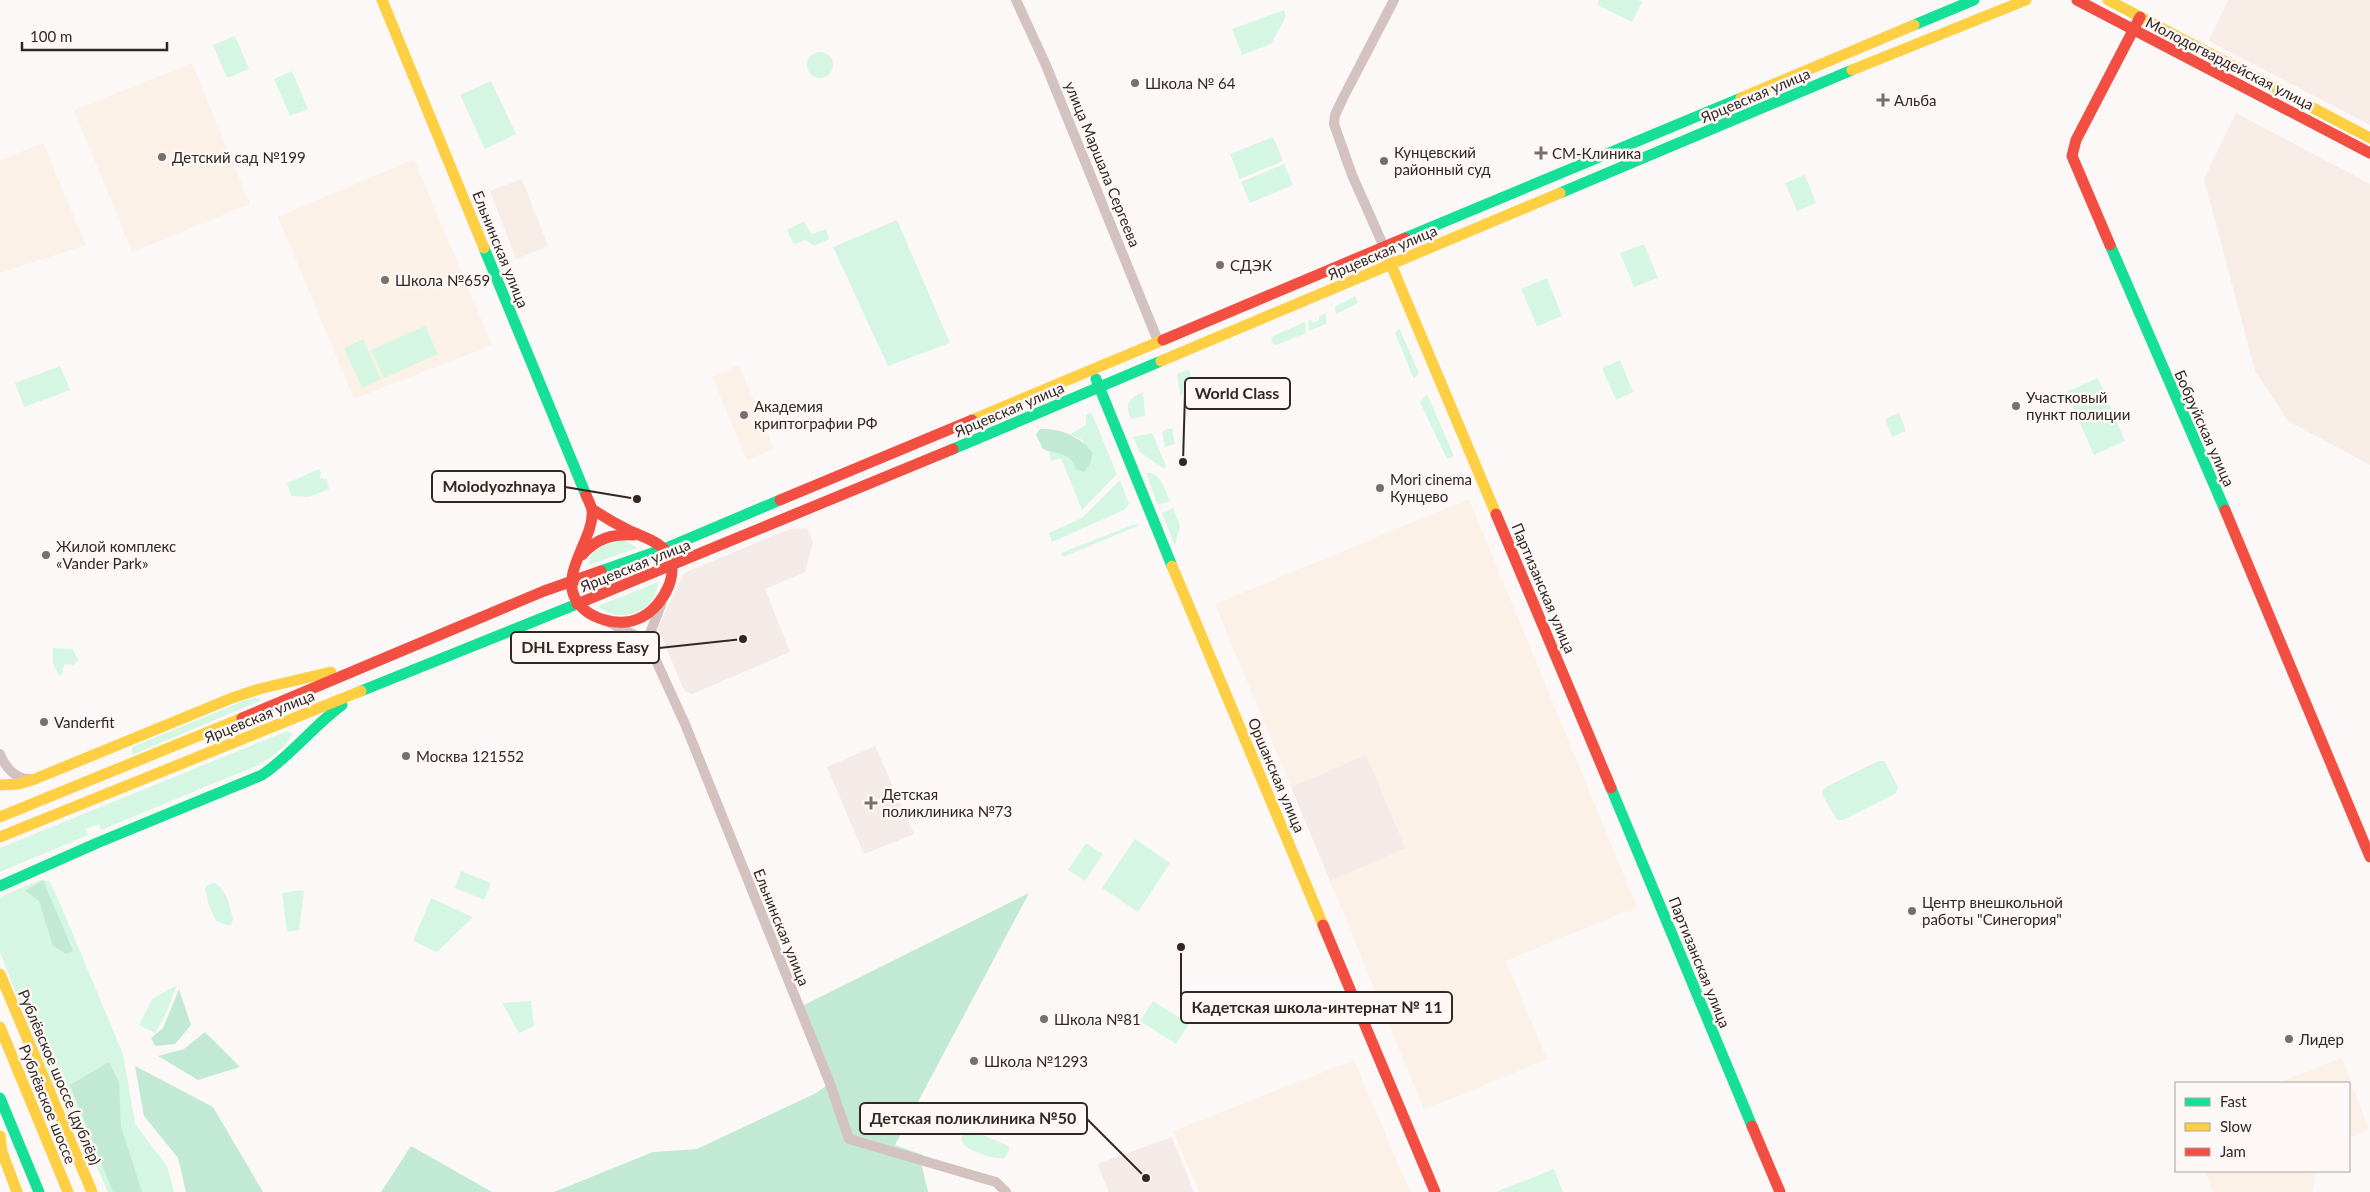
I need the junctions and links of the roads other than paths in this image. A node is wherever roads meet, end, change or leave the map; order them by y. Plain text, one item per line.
1 (382, 0) edge
2 (1016, 0) edge
3 (1394, 0) edge
4 (1953, 0) edge
5 (1974, 0) edge
6 (2026, 0) edge
7 (2077, 0) edge
8 (2108, 0) edge
9 (1937, 15) junction
10 (2140, 17) junction
11 (2133, 30) junction
12 (2370, 138) edge
13 (2370, 153) edge
14 (1384, 247) junction
15 (1391, 264) junction
16 (1158, 341) junction
17 (1092, 370) junction
18 (1100, 387) junction
19 (592, 509) junction
20 (638, 535) junction
21 (664, 549) junction
22 (579, 558) junction
23 (672, 566) junction
24 (572, 580) junction
25 (664, 595) junction
26 (578, 604) junction
27 (604, 620) junction
28 (461, 625) junction
29 (647, 641) junction
30 (470, 648) junction
31 (379, 660) junction
32 (373, 686) junction
33 (1, 761) edge
34 (35, 779) junction
35 (0, 785) edge
36 (0, 817) edge
37 (0, 837) edge
38 (2370, 857) edge
39 (1, 885) edge
40 (0, 974) edge
41 (0, 1027) edge
42 (0, 1098) edge
43 (0, 1136) edge
44 (17, 1192) edge
45 (39, 1192) edge
46 (68, 1192) edge
47 (92, 1192) edge
48 (1006, 1192) edge
49 (1435, 1192) edge
50 (1780, 1192) edge

1 - 19 main road, Ельнинская улица
2 - 16 street, улица Маршала Сергеева
3 - 14 street, Партизанская улица
4 - 9 main road
5 - 9 main road, Ярцевская улица
6 - 15 main road, Ярцевская улица
7 - 11 main road, Молодогвардейская улица
8 - 10 main road, Молодогвардейская улица
9 - 14 main road, Ярцевская улица
10 - 11 main road, Бобруйская улица
10 - 12 main road, Молодогвардейская улица
11 - 13 main road, Молодогвардейская улица
11 - 38 main road, Бобруйская улица
14 - 15 main road, Партизанская улица
14 - 16 main road, Ярцевская улица
15 - 18 main road, Ярцевская улица
15 - 50 main road, Партизанская улица
16 - 17 main road, Ярцевская улица
17 - 18 main road, Оршанская улица
17 - 21 main road, Ярцевская улица
18 - 23 main road, Ярцевская улица
18 - 49 main road, Оршанская улица
19 - 20 main road
19 - 22 main road
20 - 21 main road
20 - 22 main road
21 - 23 main road
21 - 24 main road, Ярцевская улица
22 - 24 main road
23 - 25 main road
23 - 26 main road, Ярцевская улица
24 - 26 main road
24 - 28 main road, Ярцевская улица
25 - 27 main road
25 - 29 street
26 - 27 main road
26 - 30 main road, Ярцевская улица
27 - 29 street
28 - 30 main road
28 - 31 main road, Ярцевская улица
29 - 48 street, Ельнинская улица
30 - 32 main road, Ярцевская улица
31 - 34 main road
31 - 36 main road, Ярцевская улица
32 - 37 main road, Ярцевская улица
32 - 39 main road
33 - 34 street
34 - 35 main road
40 - 47 main road, Рублёвское шоссе (дублёр)
41 - 46 main road, Рублёвское шоссе
42 - 45 main road
43 - 44 main road

